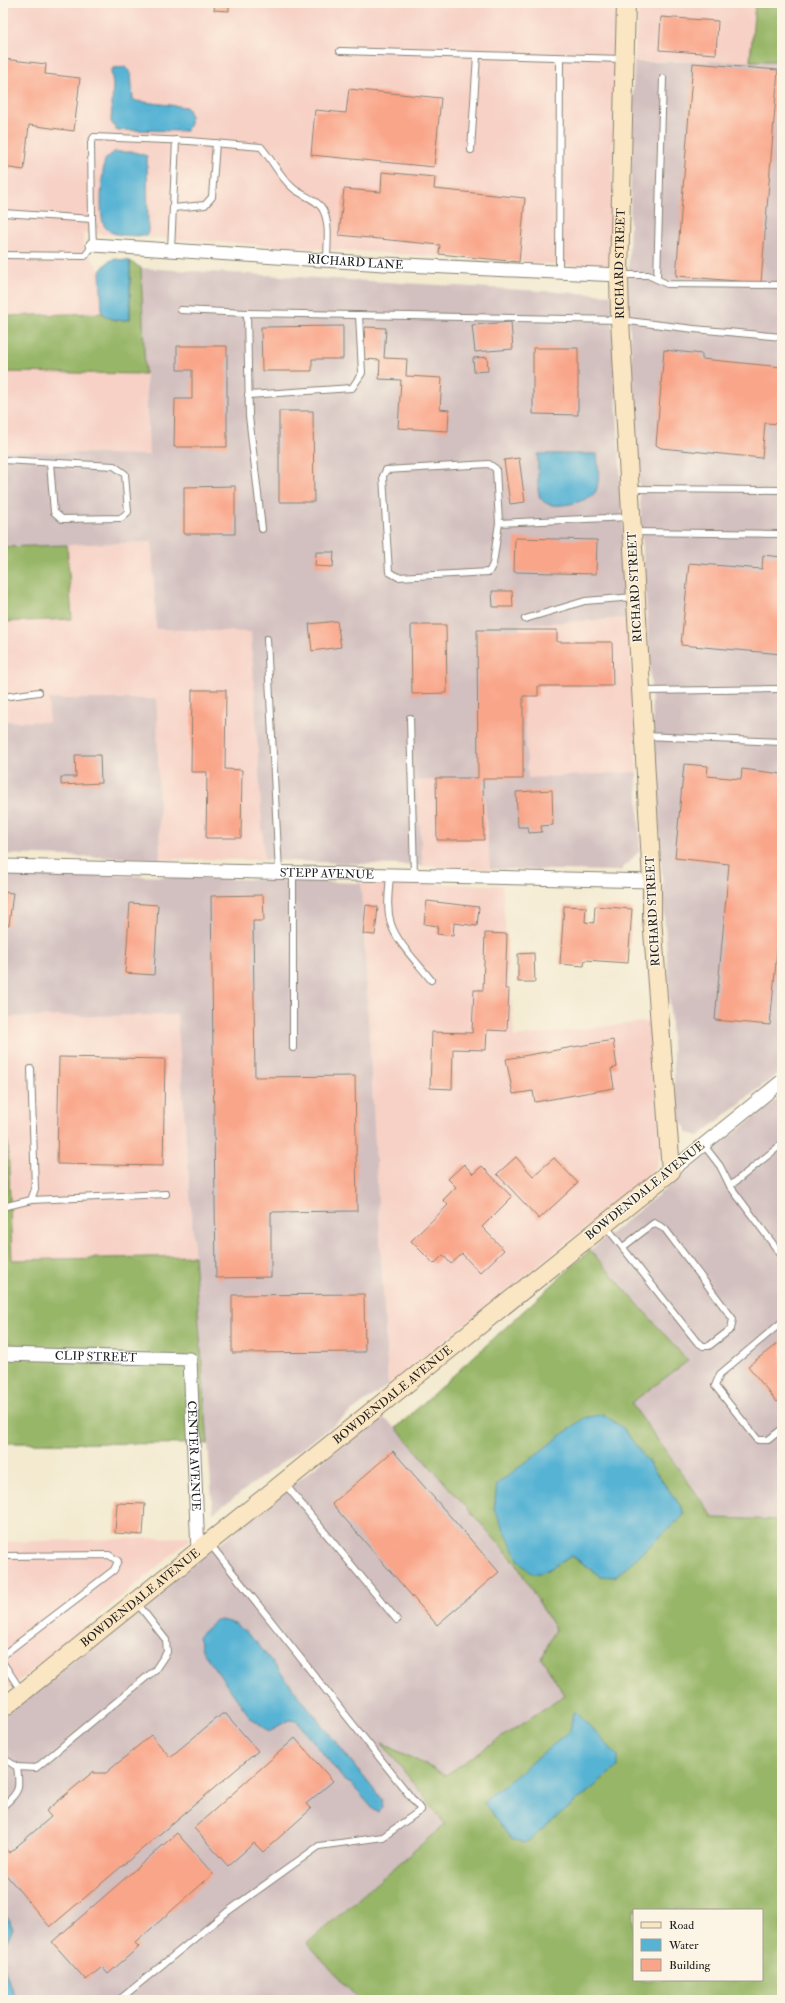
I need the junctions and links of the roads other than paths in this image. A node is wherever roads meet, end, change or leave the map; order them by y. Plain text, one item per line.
1 (626, 3) edge
2 (340, 51) dead end
3 (477, 55) junction
4 (560, 58) junction
5 (625, 60) junction
6 (663, 78) dead end
7 (176, 140) junction
8 (216, 143) junction
9 (471, 150) dead end
10 (173, 208) junction
11 (3, 212) edge
12 (92, 219) junction
13 (93, 245) junction
14 (171, 250) junction
15 (3, 255) edge
16 (327, 261) junction
17 (559, 272) junction
18 (619, 275) junction
19 (657, 279) junction
20 (782, 285) edge
21 (181, 310) dead end
22 (247, 313) junction
23 (359, 315) junction
24 (620, 320) junction
25 (782, 337) edge
26 (248, 395) junction
27 (3, 460) edge
28 (50, 463) junction
29 (629, 489) junction
30 (782, 490) edge
31 (499, 523) junction
32 (631, 524) junction
33 (262, 529) dead end
34 (782, 534) edge
35 (635, 597) junction
36 (525, 619) dead end
37 (267, 639) dead end
38 (782, 689) edge
39 (641, 691) junction
40 (39, 692) dead end
41 (3, 697) edge
42 (410, 718) dead end
43 (644, 736) junction
44 (782, 742) edge
45 (3, 866) edge
46 (278, 872) junction
47 (293, 873) junction
48 (390, 875) junction
49 (414, 876) junction
50 (652, 881) junction
51 (431, 980) dead end
52 (293, 1048) dead end
53 (31, 1069) dead end
54 (782, 1081) edge
55 (703, 1144) junction
56 (782, 1144) edge
57 (671, 1171) junction
58 (730, 1186) junction
59 (166, 1194) dead end
60 (32, 1200) junction
61 (3, 1207) edge
62 (604, 1224) junction
63 (623, 1247) junction
64 (782, 1256) edge
65 (782, 1322) edge
66 (3, 1354) edge
67 (190, 1359) joint
68 (782, 1429) edge
69 (284, 1483) junction
70 (204, 1548) junction
71 (3, 1556) edge
72 (136, 1602) junction
73 (396, 1620) dead end
74 (3, 1656) edge
75 (3, 1663) edge
76 (22, 1693) junction
77 (3, 1708) edge
78 (3, 1758) edge
79 (17, 1768) junction
80 (3, 1806) edge
81 (120, 2000) edge

1 - 5 street, RICHARD STREET
2 - 3 lane
3 - 4 lane
3 - 9 lane
4 - 5 lane
4 - 17 lane
5 - 18 street, RICHARD STREET
6 - 19 lane
7 - 8 lane
7 - 10 lane
7 - 12 lane
8 - 10 lane
8 - 16 lane
10 - 14 lane
11 - 12 lane
12 - 13 lane
13 - 14 street, RICHARD LANE
13 - 15 lane
14 - 16 street, RICHARD LANE
16 - 17 street, RICHARD LANE
17 - 18 street, RICHARD LANE
18 - 19 lane
18 - 24 street, RICHARD STREET
19 - 20 lane
21 - 22 lane
22 - 23 lane
22 - 26 lane
23 - 24 lane
23 - 26 lane
24 - 25 lane
24 - 29 street, RICHARD STREET
26 - 33 lane
27 - 28 lane
28 - 28 lane
29 - 30 lane
29 - 32 street, RICHARD STREET
31 - 31 lane
31 - 32 lane
32 - 34 lane
32 - 35 street, RICHARD STREET
35 - 36 lane
35 - 39 street, RICHARD STREET
37 - 46 lane
38 - 39 lane
39 - 43 street, RICHARD STREET
40 - 41 lane
42 - 49 lane
43 - 44 lane
43 - 50 street, RICHARD STREET
45 - 46 street, STEPP AVENUE
46 - 47 street, STEPP AVENUE
47 - 48 street, STEPP AVENUE
47 - 52 lane
48 - 49 street, STEPP AVENUE
48 - 51 lane
49 - 50 street, STEPP AVENUE
50 - 57 street, RICHARD STREET
53 - 60 lane
54 - 55 street, BOWDENDALE AVENUE
55 - 57 street, BOWDENDALE AVENUE
55 - 58 lane
56 - 58 lane
57 - 62 street, BOWDENDALE AVENUE
58 - 64 lane
59 - 60 lane
60 - 61 lane
62 - 63 lane
62 - 69 street, BOWDENDALE AVENUE
63 - 63 lane
65 - 68 lane
66 - 67 street, CLIP STREET
67 - 70 street, CENTER AVENUE
69 - 70 street, BOWDENDALE AVENUE
69 - 73 lane
70 - 72 street, BOWDENDALE AVENUE
70 - 81 lane
71 - 74 lane
72 - 76 street, BOWDENDALE AVENUE
72 - 79 lane
75 - 76 lane
76 - 77 street, BOWDENDALE AVENUE
78 - 79 lane
79 - 80 lane

